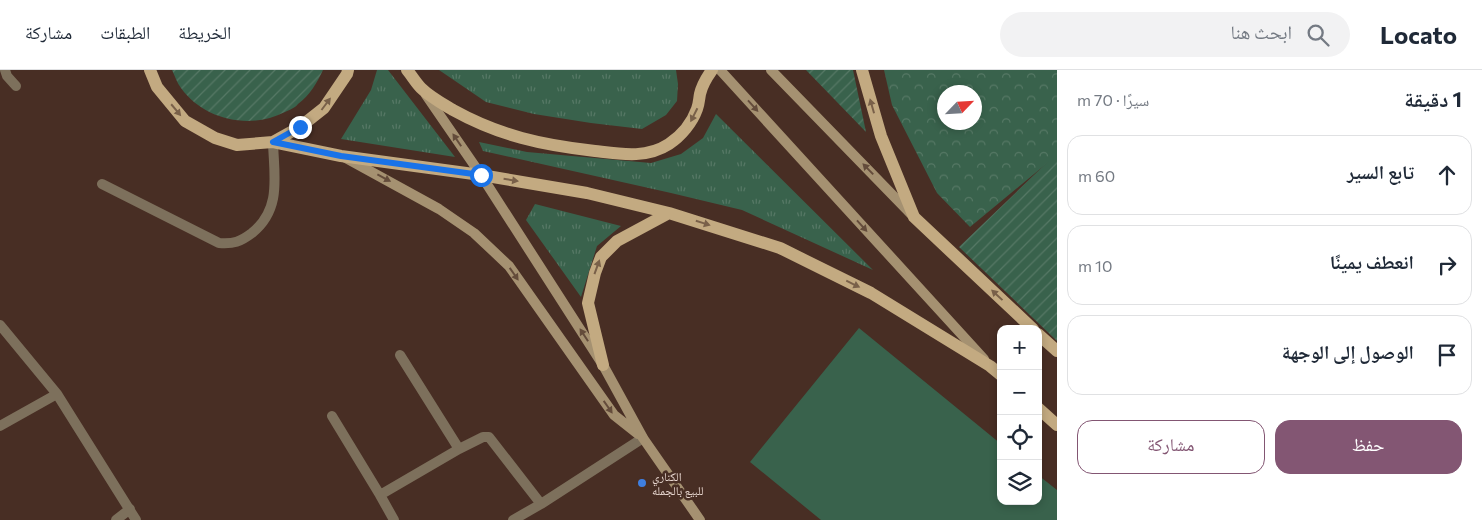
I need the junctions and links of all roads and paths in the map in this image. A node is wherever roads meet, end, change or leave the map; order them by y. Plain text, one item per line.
1 (4, 70) edge
2 (150, 70) edge
3 (348, 70) edge
4 (408, 70) edge
5 (712, 70) edge
6 (720, 70) edge
7 (771, 70) edge
8 (862, 70) edge
9 (16, 86) dead end
10 (422, 88) junction
11 (273, 142) junction
12 (341, 156) junction
13 (481, 175) junction
14 (102, 184) dead end
15 (669, 213) junction
16 (914, 217) junction
17 (0, 325) edge
18 (1029, 325) edge
19 (1042, 338) edge
20 (1057, 352) edge
21 (400, 355) dead end
22 (603, 365) junction
23 (990, 366) junction
24 (997, 372) edge
25 (57, 394) junction
26 (1042, 412) edge
27 (332, 416) dead end
28 (1057, 425) edge
29 (0, 426) edge
30 (643, 438) junction
31 (459, 449) junction
32 (380, 495) junction
33 (541, 504) junction
34 (130, 509) junction
35 (116, 520) edge
36 (136, 520) edge
37 (394, 520) edge
38 (513, 520) edge
39 (700, 520) edge

1 - 9 street
2 -> 11 main road
11 -> 3 main road
4 - 10 main road
5 -> 10 main road
6 -> 23 street
16 -> 7 street
16 -> 8 main road
13 -> 10 street
11 - 12 main road
11 - 14 street
12 - 13 main road
12 -> 30 street
13 -> 15 main road
22 -> 13 street
22 -> 15 main road
15 -> 23 main road
18 -> 16 main road
17 - 25 street
19 - 20 main road
21 - 31 street
22 - 30 street
23 - 24 main road
25 - 29 street
25 - 34 street
26 - 28 main road
27 - 32 street
30 - 33 street
30 - 39 street
31 - 32 street
31 - 33 street
32 - 37 street
33 - 38 street
34 - 35 street
34 - 36 street

